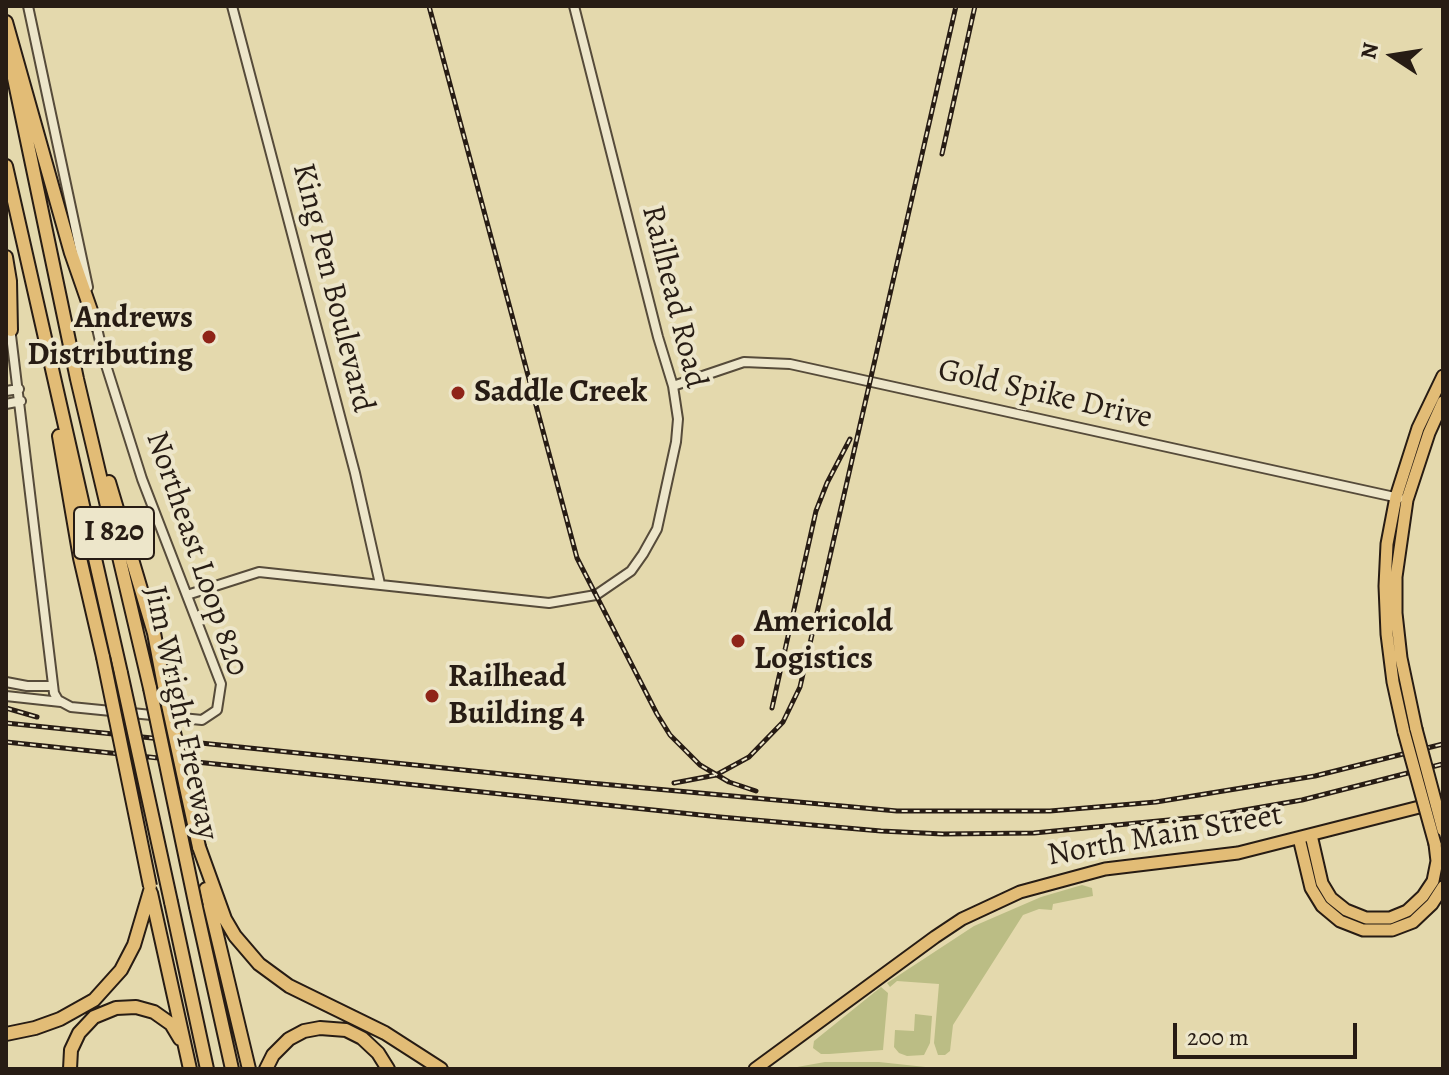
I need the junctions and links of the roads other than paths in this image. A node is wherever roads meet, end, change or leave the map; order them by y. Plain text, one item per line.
1 (28, 6) edge
2 (232, 6) edge
3 (574, 6) edge
4 (6, 22) edge
5 (6, 40) edge
6 (6, 166) edge
7 (6, 257) edge
8 (6, 307) edge
9 (96, 325) junction
10 (11, 330) junction
11 (1443, 376) edge
12 (77, 379) junction
13 (673, 386) junction
14 (19, 389) junction
15 (6, 391) edge
16 (57, 397) junction
17 (21, 401) junction
18 (1443, 402) edge
19 (6, 404) edge
20 (1401, 499) junction
21 (380, 584) junction
22 (187, 595) junction
23 (6, 682) edge
24 (53, 686) junction
25 (6, 696) edge
26 (62, 702) junction
27 (1410, 730) junction
28 (1443, 801) edge
29 (1443, 830) edge
30 (1305, 837) junction
31 (1443, 887) edge
32 (150, 888) junction
33 (219, 919) junction
34 (6, 1034) edge
35 (189, 1065) edge
36 (70, 1069) edge
37 (207, 1069) edge
38 (232, 1069) edge
39 (249, 1069) edge
40 (266, 1069) edge
41 (388, 1069) edge
42 (441, 1069) edge
43 (755, 1069) edge

1 - 9 street, Northeast Loop 820
2 - 21 street, King Pen Boulevard
3 - 13 street, Railhead Road
4 - 9 highway
5 - 12 highway, Jim Wright Freeway / I 820
6 - 16 highway, Jim Wright Freeway / I 820
7 - 10 highway
8 - 10 street
9 - 22 street, Northeast Loop 820
10 - 14 street
11 - 20 main road
12 - 33 highway, bridge
12 - 38 highway, Jim Wright Freeway / I 820, bridge
13 - 20 street, Gold Spike Drive
13 - 21 street, Railhead Road
14 - 15 street
14 - 17 street
16 - 32 highway, bridge
16 - 37 highway, Jim Wright Freeway / I 820, bridge
17 - 19 street
17 - 24 street
18 - 20 main road
20 - 27 main road
21 - 22 street, Railhead Road
22 - 26 street, Northeast Loop 820
23 - 24 street
24 - 26 street
25 - 26 street
27 - 29 main road, bridge
27 - 30 main road, bridge
28 - 30 main road, North Main Street
30 - 31 main road
30 - 43 main road, North Main Street
32 - 34 highway
32 - 35 highway
33 - 39 highway
33 - 42 highway
35 - 36 highway
40 - 41 highway

